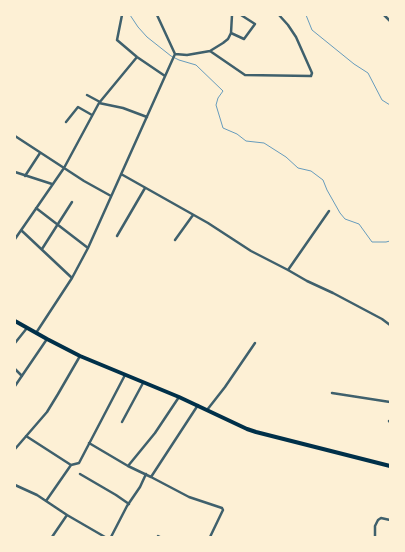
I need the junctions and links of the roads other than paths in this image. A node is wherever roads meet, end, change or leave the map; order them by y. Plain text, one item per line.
1 (122, 15) edge
2 (157, 15) edge
3 (232, 15) edge
4 (241, 15) edge
5 (279, 15) edge
6 (384, 15) edge
7 (390, 21) edge
8 (231, 33) junction
9 (210, 51) junction
10 (175, 55) junction
11 (137, 57) junction
12 (165, 76) junction
13 (87, 95) dead end
14 (100, 103) junction
15 (92, 115) junction
16 (147, 117) junction
17 (66, 122) dead end
18 (15, 136) edge
19 (40, 153) junction
20 (64, 168) junction
21 (15, 172) edge
22 (121, 174) junction
23 (25, 176) junction
24 (52, 184) junction
25 (145, 188) junction
26 (111, 196) junction
27 (72, 202) dead end
28 (36, 208) junction
29 (329, 212) dead end
30 (193, 215) junction
31 (58, 225) junction
32 (21, 230) junction
33 (117, 236) dead end
34 (15, 238) edge
35 (175, 240) dead end
36 (88, 248) junction
37 (42, 249) junction
38 (288, 270) junction
39 (72, 278) junction
40 (15, 321) edge
41 (390, 325) edge
42 (27, 328) junction
43 (36, 333) junction
44 (47, 340) junction
45 (15, 342) edge
46 (255, 343) dead end
47 (80, 356) junction
48 (15, 369) edge
49 (125, 374) junction
50 (22, 376) junction
51 (143, 382) junction
52 (15, 386) edge
53 (332, 393) dead end
54 (179, 397) junction
55 (390, 402) edge
56 (198, 405) junction
57 (207, 410) junction
58 (122, 422) dead end
59 (26, 436) junction
60 (89, 442) junction
61 (15, 449) edge
62 (71, 465) junction
63 (128, 466) junction
64 (390, 466) edge
65 (80, 474) dead end
66 (146, 474) junction
67 (151, 476) junction
68 (16, 486) edge
69 (46, 501) junction
70 (129, 504) junction
71 (68, 515) junction
72 (390, 520) edge
73 (52, 537) edge
74 (105, 537) edge
75 (110, 537) edge
76 (210, 537) edge
77 (375, 537) edge

1 - 11 street
2 - 10 street
3 - 8 street
4 - 8 street
5 - 9 street
6 - 7 street
8 - 9 street
9 - 10 street
10 - 12 street
11 - 12 street
11 - 14 street
12 - 16 street
13 - 14 street
14 - 15 street
14 - 16 street
15 - 17 street
15 - 20 street
16 - 22 street
18 - 19 street
19 - 20 street
19 - 23 street
20 - 24 street
20 - 26 street
21 - 23 street
22 - 25 street
22 - 26 street
23 - 24 street
24 - 28 street
25 - 30 street
25 - 33 street
26 - 36 street
27 - 31 street
28 - 31 street
28 - 32 street
29 - 38 street
30 - 35 street
30 - 38 street
31 - 36 street
31 - 37 street
32 - 34 street
32 - 37 street
36 - 39 street
37 - 39 street
38 - 41 street
39 - 43 street
40 - 42 main road
42 - 43 main road
42 - 45 street
43 - 44 main road
44 - 47 main road
44 - 50 street
46 - 57 street
47 - 49 main road
47 - 59 street
48 - 50 street
49 - 51 main road
49 - 60 street
50 - 52 street
51 - 54 main road
51 - 58 street
53 - 55 street
54 - 56 main road
54 - 63 street
56 - 57 main road
56 - 67 street
57 - 64 main road
59 - 61 street
59 - 62 street
60 - 62 street
60 - 63 street
62 - 69 street
63 - 66 street
65 - 70 street
66 - 67 street
66 - 70 street
67 - 76 street
68 - 69 street
69 - 71 street
70 - 75 street
71 - 73 street
71 - 74 street
72 - 77 street

